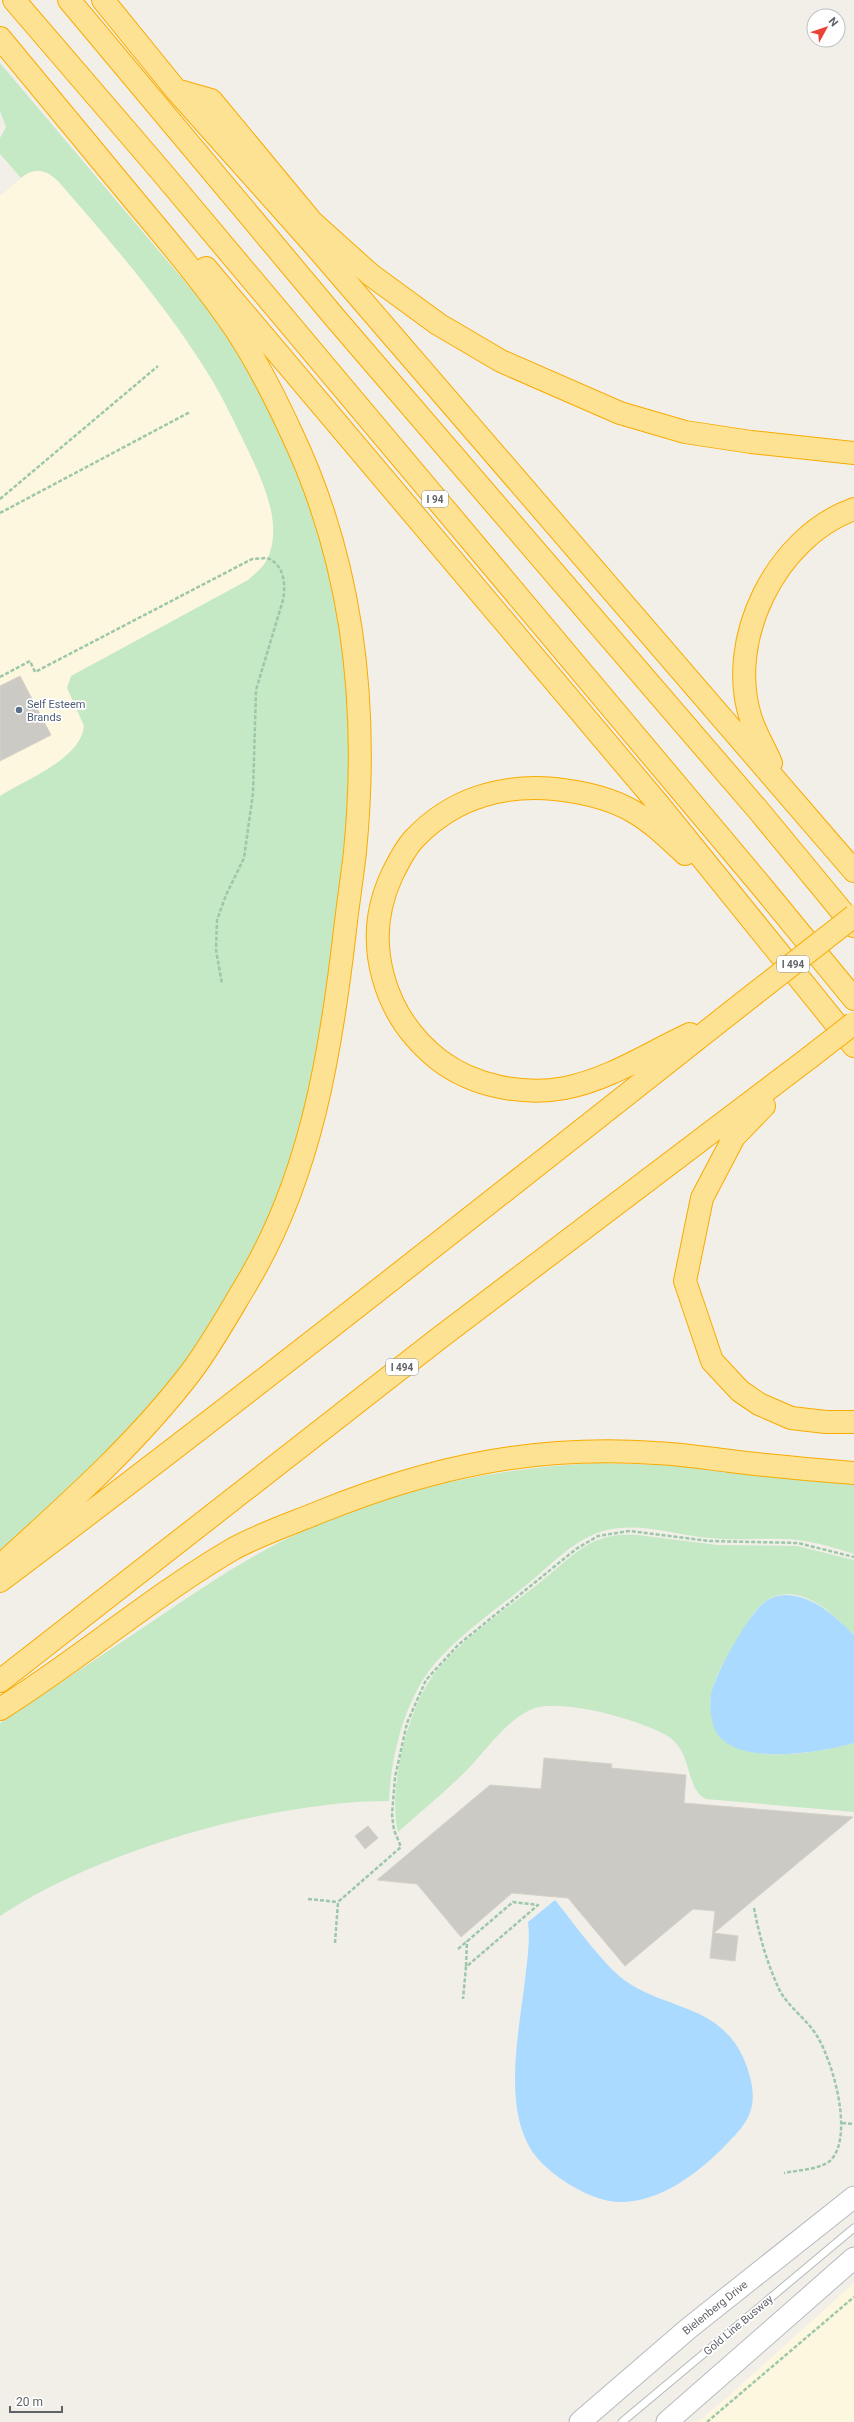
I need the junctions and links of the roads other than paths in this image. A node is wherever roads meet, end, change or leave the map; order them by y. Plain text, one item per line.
1 (14, 0) edge
2 (69, 0) edge
3 (103, 0) edge
4 (0, 38) edge
5 (33, 78) junction
6 (176, 90) junction
7 (854, 453) edge
8 (854, 509) edge
9 (782, 786) junction
10 (854, 872) edge
11 (740, 905) junction
12 (854, 916) edge
13 (854, 926) edge
14 (854, 999) edge
15 (724, 1018) junction
16 (854, 1023) edge
17 (854, 1046) edge
18 (809, 1058) junction
19 (854, 1422) edge
20 (854, 1473) edge
21 (0, 1566) edge
22 (0, 1581) edge
23 (0, 1681) edge
24 (0, 1709) edge
25 (854, 2197) edge
26 (854, 2228) edge
27 (854, 2258) edge
28 (580, 2422) edge
29 (622, 2422) edge
30 (667, 2422) edge

1 - 14 highway, I 94
2 - 13 highway
3 - 6 highway
4 - 5 highway
5 - 11 highway
5 - 21 highway
6 - 7 highway
6 - 9 highway
8 - 9 highway
9 - 10 highway
11 - 15 highway
11 - 17 highway
12 - 15 highway, I 494, bridge
15 - 22 highway, I 494
16 - 18 highway, bridge
18 - 19 highway
18 - 23 highway, I 494
20 - 24 highway
25 - 28 street, Bielenberg Drive
26 - 29 lane, Gold Line Busway
27 - 30 street

